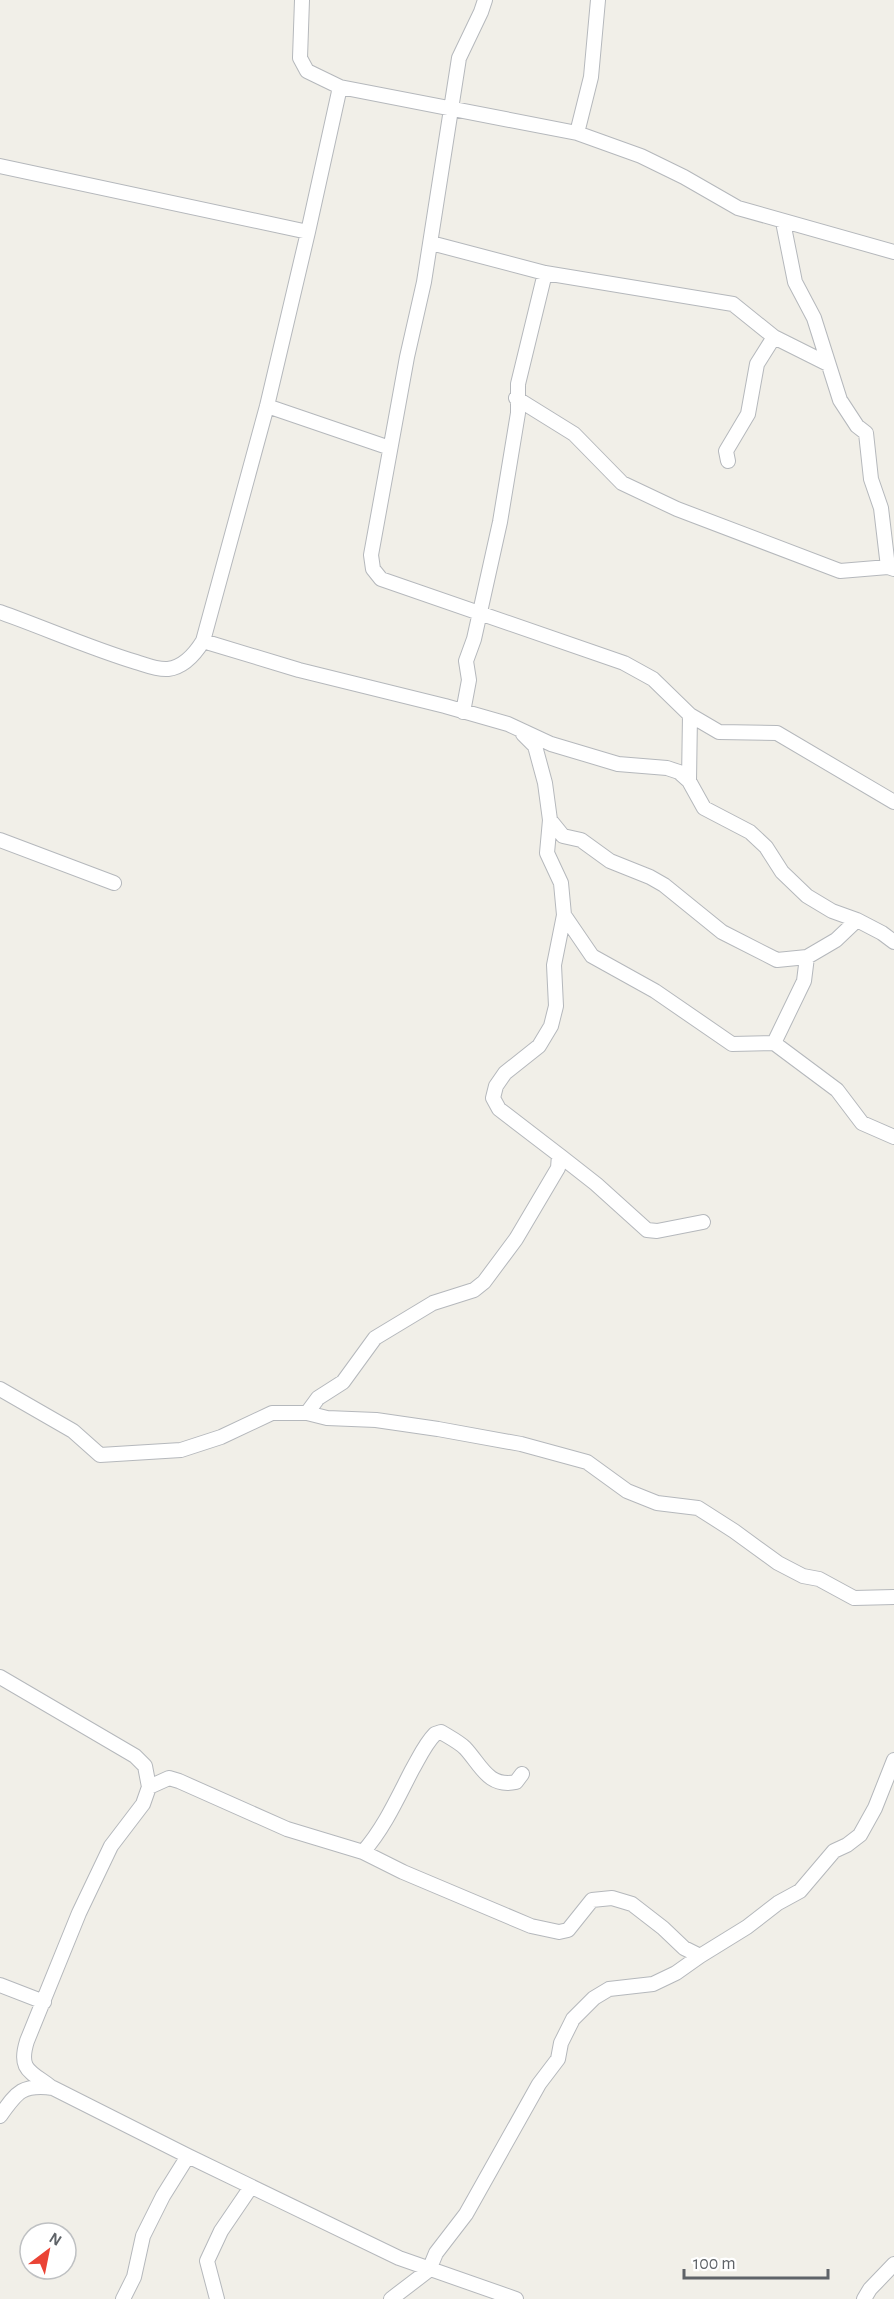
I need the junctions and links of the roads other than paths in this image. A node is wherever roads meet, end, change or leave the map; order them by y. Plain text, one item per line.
1 (302, 0) edge
2 (484, 0) edge
3 (598, 0) edge
4 (340, 87) junction
5 (453, 108) junction
6 (578, 133) junction
7 (0, 166) edge
8 (783, 222) junction
9 (308, 232) junction
10 (431, 243) junction
11 (894, 252) edge
12 (546, 273) junction
13 (774, 337) junction
14 (828, 364) junction
15 (516, 398) junction
16 (267, 406) junction
17 (390, 448) junction
18 (728, 461) dead end
19 (891, 568) edge
20 (0, 612) edge
21 (479, 614) junction
22 (203, 641) junction
23 (463, 712) junction
24 (690, 715) junction
25 (520, 731) junction
26 (689, 781) junction
27 (894, 802) edge
28 (550, 820) junction
29 (0, 840) edge
30 (114, 883) dead end
31 (564, 915) junction
32 (857, 920) junction
33 (894, 942) edge
34 (807, 957) junction
35 (774, 1043) junction
36 (894, 1137) edge
37 (559, 1155) junction
38 (703, 1222) dead end
39 (0, 1389) edge
40 (307, 1413) junction
41 (894, 1597) edge
42 (0, 1677) edge
43 (894, 1760) edge
44 (522, 1774) dead end
45 (149, 1787) junction
46 (363, 1852) junction
47 (700, 1956) junction
48 (0, 1984) edge
49 (44, 2002) junction
50 (53, 2088) junction
51 (0, 2116) edge
52 (188, 2156) junction
53 (251, 2187) junction
54 (894, 2264) edge
55 (429, 2270) junction
56 (123, 2299) edge
57 (218, 2299) edge
58 (391, 2299) edge
59 (516, 2299) edge
60 (864, 2299) edge

1 - 4 street
2 - 5 street
3 - 6 street
4 - 5 street
4 - 9 street
5 - 6 street
5 - 10 street
6 - 8 street
7 - 9 street
8 - 11 street
8 - 14 street
9 - 16 street
10 - 12 street
10 - 17 street
12 - 13 street
12 - 15 street
13 - 14 street
13 - 18 street
14 - 19 street
15 - 19 street
15 - 21 street
16 - 17 street
16 - 22 street
17 - 21 street
20 - 22 street
21 - 23 street
21 - 24 street
22 - 23 street
23 - 25 street
24 - 26 street
24 - 27 street
25 - 26 street
25 - 28 street
26 - 32 street
28 - 31 street
28 - 34 street
29 - 30 street
31 - 35 street
31 - 37 street
32 - 33 street
32 - 34 street
34 - 35 street
35 - 36 street
37 - 38 street
37 - 40 street
39 - 40 street
40 - 41 street
42 - 45 street
43 - 47 street
44 - 46 street
45 - 46 street
45 - 49 street
46 - 47 street
47 - 55 street
48 - 49 street
49 - 50 street
50 - 51 street
50 - 52 street
52 - 53 street
52 - 56 street
53 - 55 street
53 - 57 street
54 - 60 street
55 - 58 street
55 - 59 street

